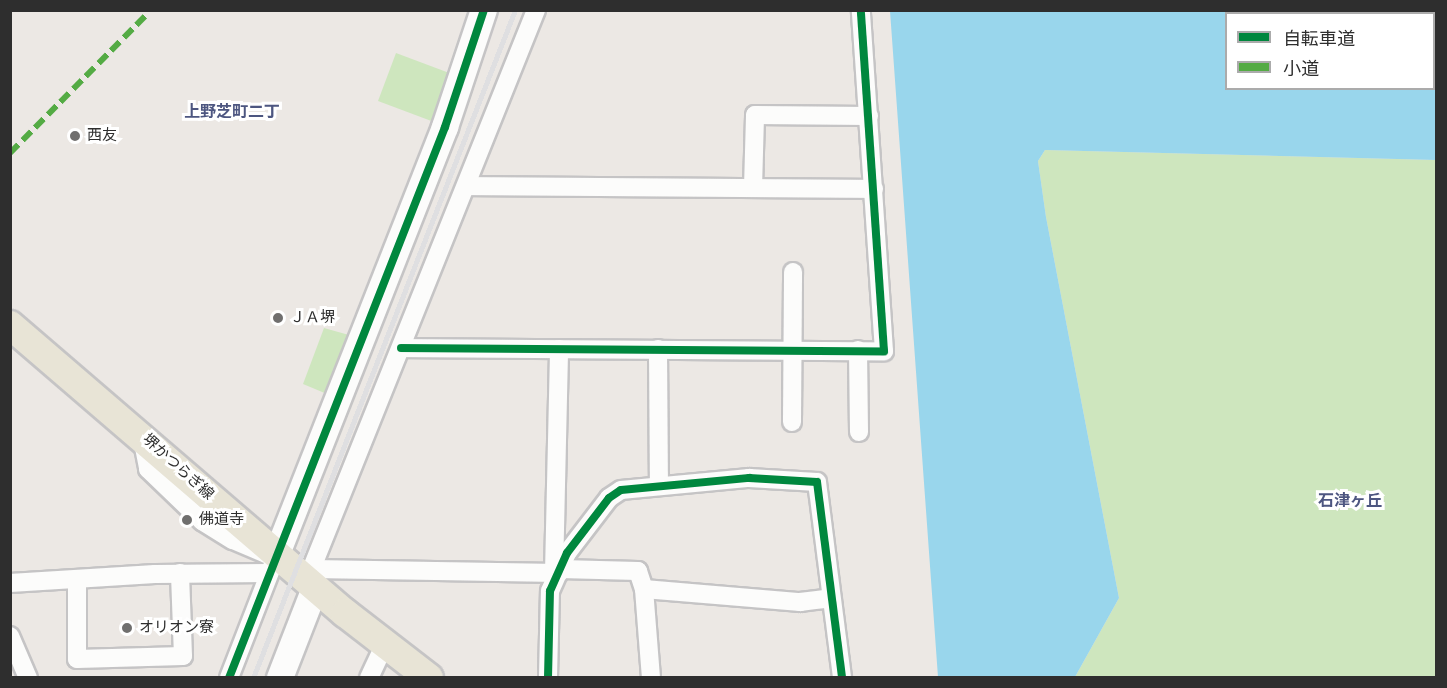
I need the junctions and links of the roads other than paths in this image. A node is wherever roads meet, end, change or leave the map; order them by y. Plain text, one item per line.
1 (484, 10) edge
2 (536, 10) edge
3 (861, 10) edge
4 (869, 116) junction
5 (466, 186) junction
6 (753, 188) junction
7 (874, 189) junction
8 (793, 272) dead end
9 (10, 325) edge
10 (402, 348) junction
11 (559, 349) junction
12 (658, 349) junction
13 (792, 350) junction
14 (858, 351) junction
15 (792, 422) dead end
16 (859, 432) dead end
17 (659, 486) junction
18 (273, 563) junction
19 (557, 572) junction
20 (180, 573) junction
21 (77, 579) junction
22 (312, 579) junction
23 (10, 584) edge
24 (644, 589) junction
25 (831, 598) junction
26 (10, 636) edge
27 (384, 645) junction
28 (419, 674) edge
29 (28, 678) edge
30 (229, 678) edge
31 (280, 678) edge
32 (369, 678) edge
33 (548, 678) edge
34 (651, 678) edge
35 (842, 678) edge

1 - 18 street
2 - 5 street
3 - 4 street
4 - 6 street
4 - 7 street
5 - 6 street
5 - 10 street
6 - 7 street
7 - 14 street
8 - 13 street
9 - 18 main road, 堺かつらぎ線
10 - 11 street
10 - 22 street
11 - 12 street
11 - 19 street
12 - 13 street
12 - 17 street
13 - 14 street
13 - 15 street
14 - 16 street
17 - 19 street
17 - 25 street
18 - 20 street
18 - 22 main road, 堺かつらぎ線
18 - 30 street
19 - 22 street
19 - 24 street
19 - 33 street
20 - 21 street
20 - 21 street
21 - 23 street
22 - 27 main road, 堺かつらぎ線
22 - 31 street
24 - 25 street
24 - 34 street
25 - 35 street
26 - 29 street
27 - 28 main road, 堺かつらぎ線
27 - 32 street

